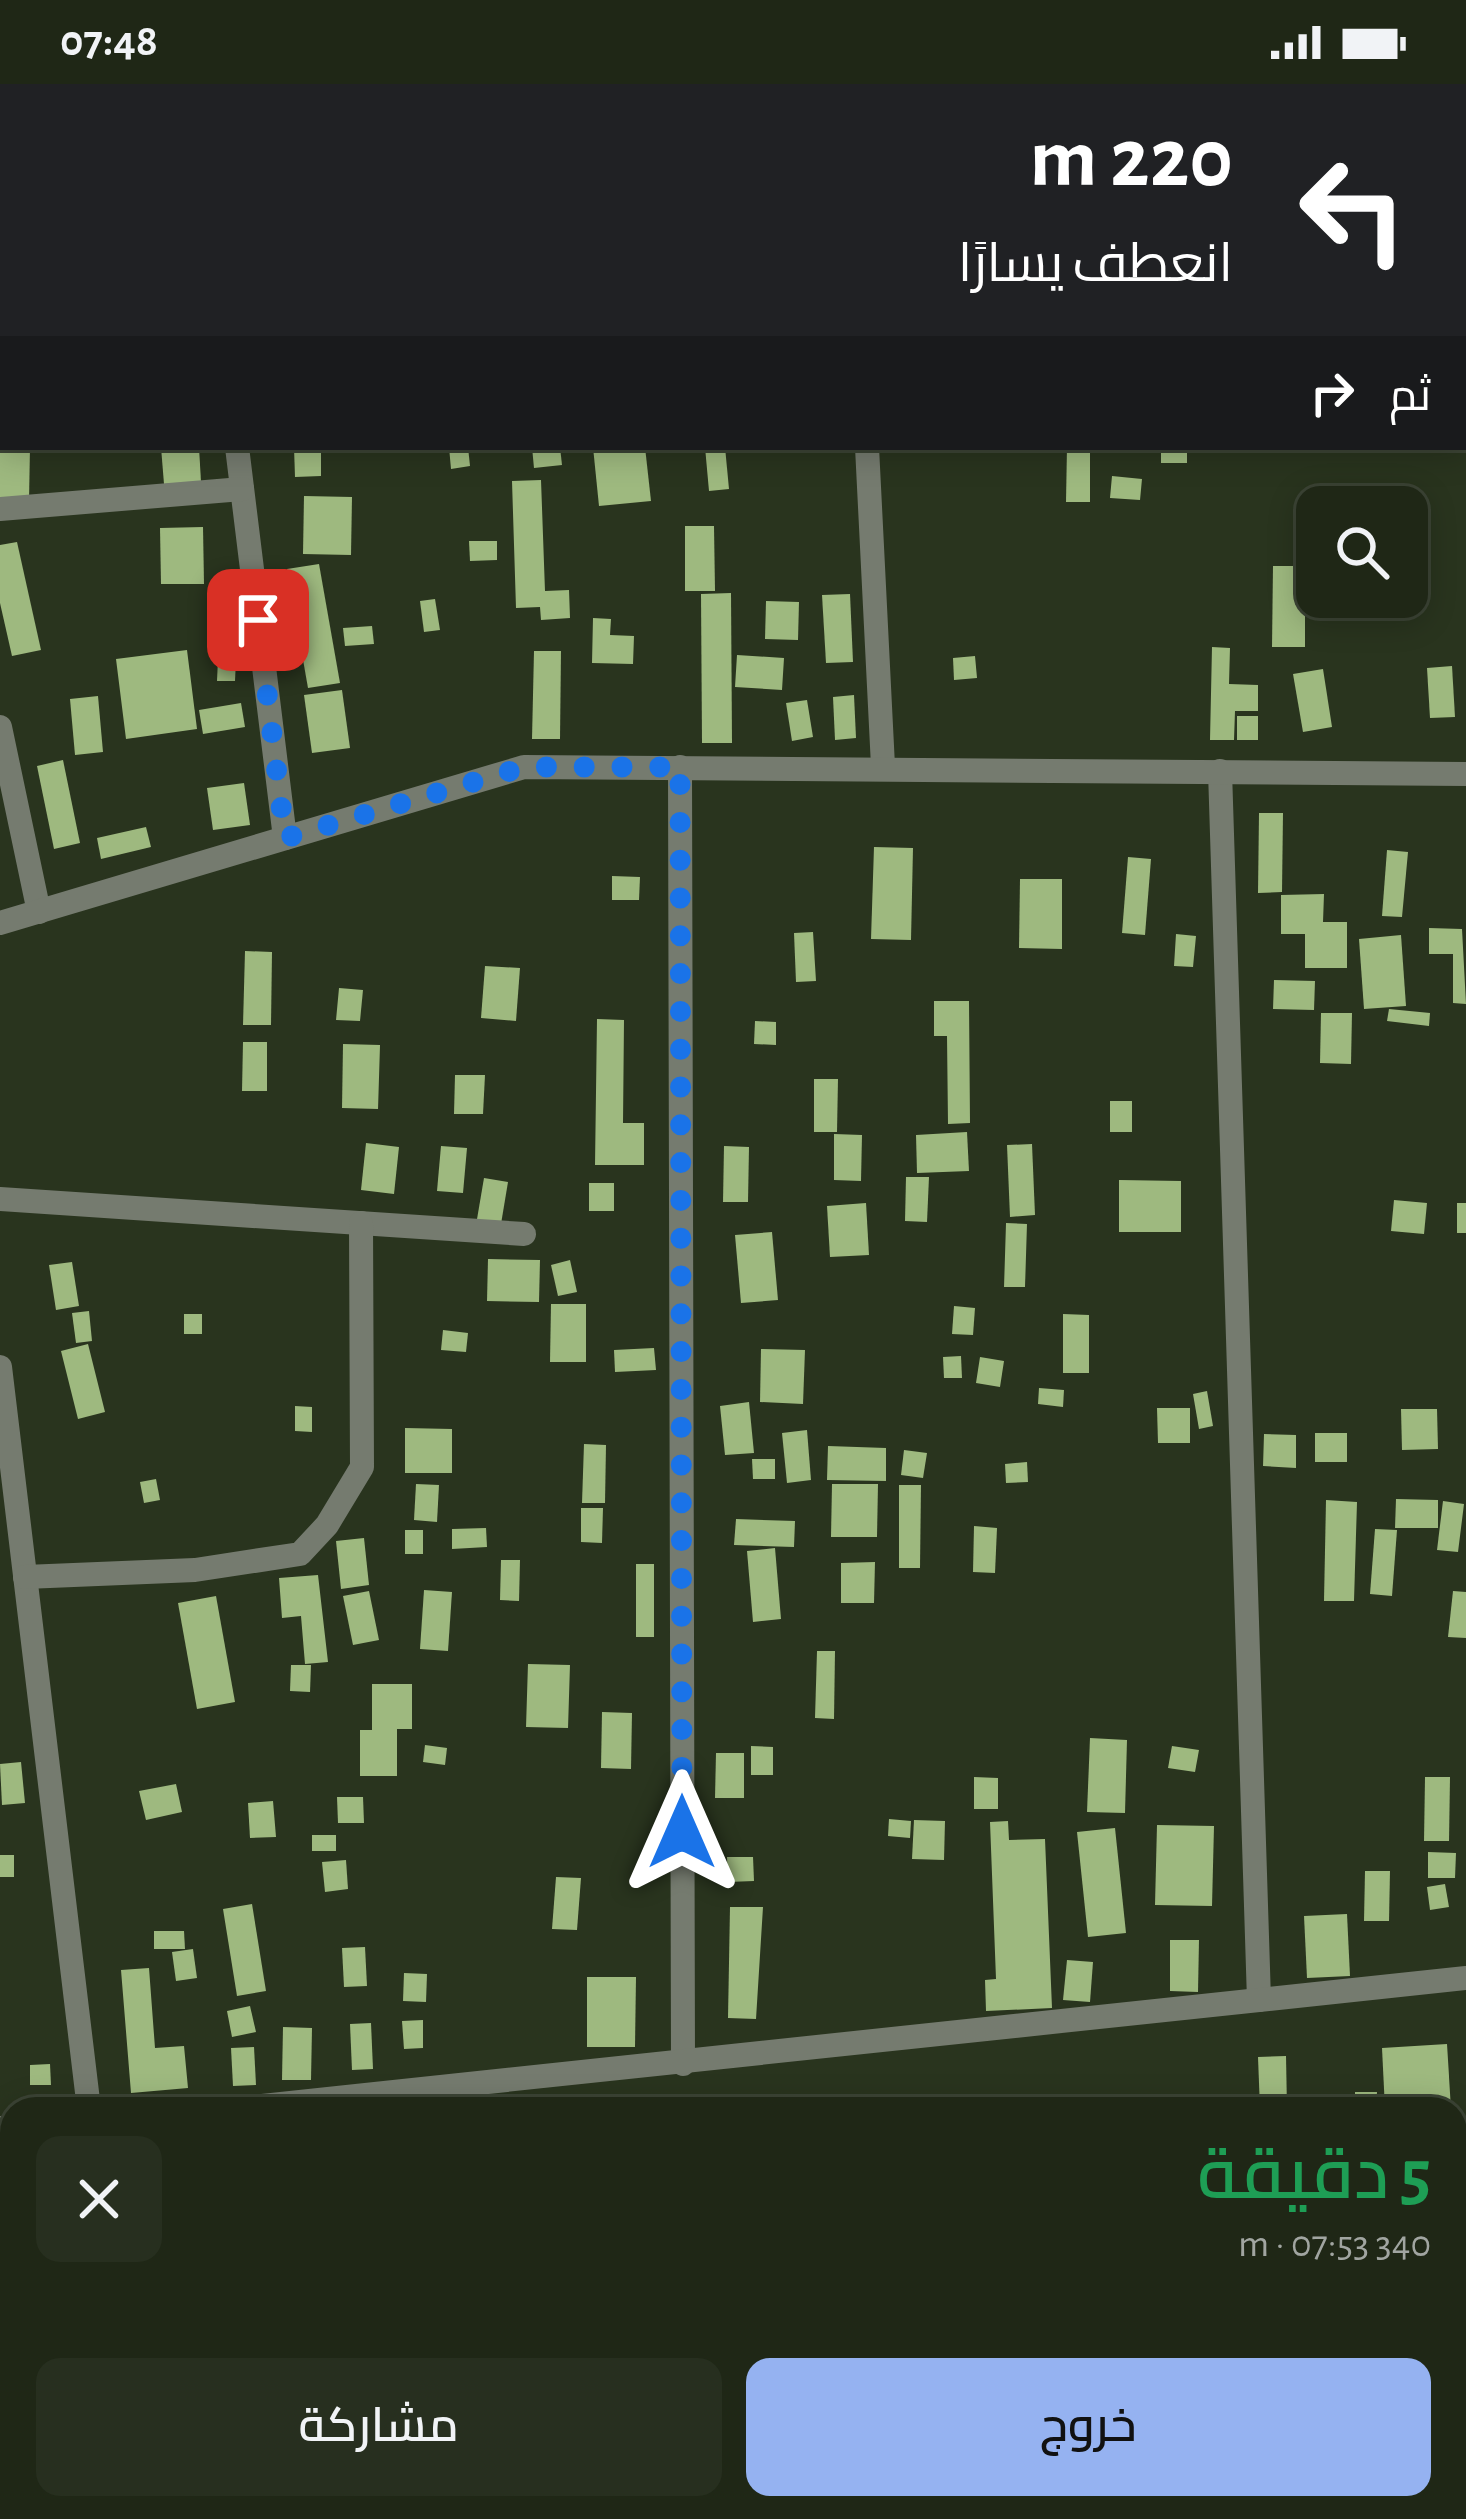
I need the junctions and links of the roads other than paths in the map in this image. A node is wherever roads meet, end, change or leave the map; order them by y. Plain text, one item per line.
1 (237, 450) edge
2 (867, 450) edge
3 (242, 489) junction
4 (0, 509) edge
5 (0, 727) edge
6 (883, 766) junction
7 (680, 767) junction
8 (1220, 770) junction
9 (1466, 773) edge
10 (285, 838) junction
11 (39, 912) junction
12 (0, 923) edge
13 (0, 1198) edge
14 (361, 1223) junction
15 (524, 1234) dead end
16 (0, 1367) edge
17 (25, 1577) junction
18 (1466, 1978) edge
19 (1259, 2000) junction
20 (683, 2064) junction
21 (88, 2097) edge
22 (352, 2097) edge

1 - 3 street
2 - 6 street
3 - 4 street
3 - 10 street
5 - 11 street
6 - 7 street
6 - 8 street
7 - 10 street
7 - 20 street
8 - 9 street
8 - 19 street
10 - 11 street
11 - 12 street
13 - 14 street
14 - 15 street
14 - 17 street
16 - 17 street
17 - 21 street
18 - 19 street
19 - 20 street
20 - 22 street

